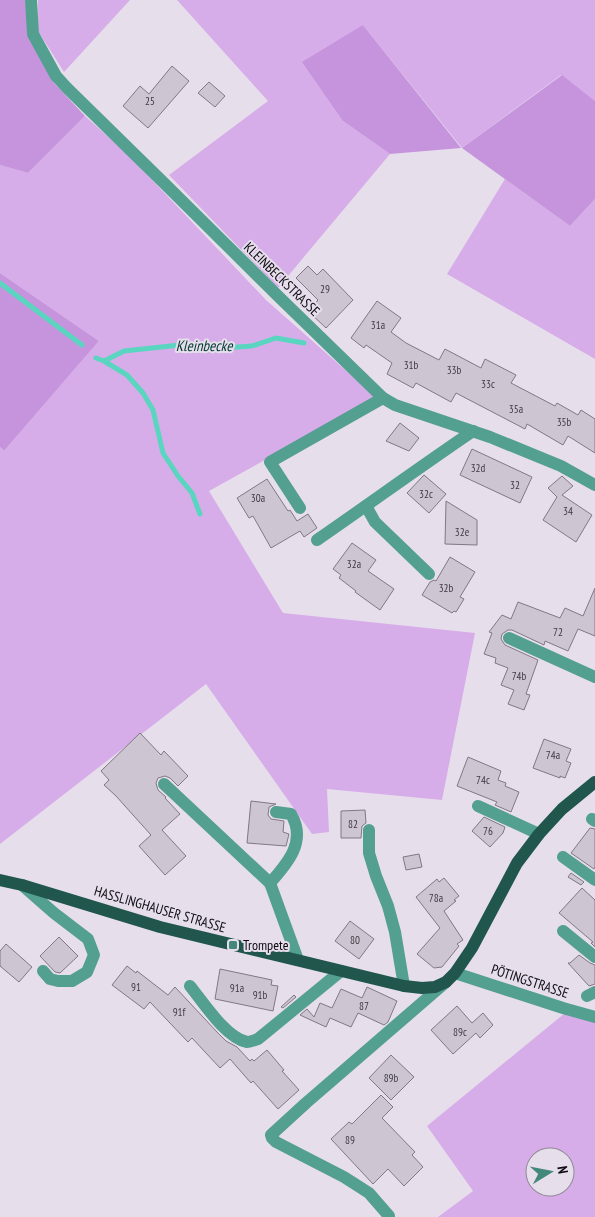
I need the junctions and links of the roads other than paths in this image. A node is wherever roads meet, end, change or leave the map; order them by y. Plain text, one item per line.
1 (32, 0) edge
2 (383, 398) junction
3 (473, 431) junction
4 (595, 484) edge
5 (366, 506) junction
6 (300, 508) dead end
7 (317, 540) dead end
8 (429, 574) dead end
9 (509, 638) dead end
10 (595, 677) edge
11 (595, 782) edge
12 (164, 784) dead end
13 (478, 806) dead end
14 (276, 812) dead end
15 (369, 830) dead end
16 (539, 834) junction
17 (563, 857) dead end
18 (0, 880) edge
19 (595, 880) edge
20 (270, 883) junction
21 (22, 885) junction
22 (563, 931) dead end
23 (595, 957) edge
24 (298, 960) junction
25 (42, 971) dead end
26 (340, 971) junction
27 (451, 977) junction
28 (190, 986) dead end
29 (404, 986) junction
30 (595, 1017) edge
31 (389, 1216) edge

1 - 2 street, KLEINBECKSTRASSE
2 - 3 street, KLEINBECKSTRASSE
2 - 6 street
3 - 4 street, KLEINBECKSTRASSE
3 - 5 street
5 - 7 street
5 - 8 street
9 - 10 street
11 - 16 main road
12 - 20 street
13 - 16 street
14 - 20 street
15 - 29 street
16 - 27 main road
17 - 19 street
18 - 21 main road, HASSLINGHAUSER STRASSE
20 - 24 street
21 - 24 main road, HASSLINGHAUSER STRASSE
21 - 25 street
22 - 23 street
24 - 26 main road, HASSLINGHAUSER STRASSE
26 - 28 street
26 - 29 main road, HASSLINGHAUSER STRASSE
27 - 29 main road, HASSLINGHAUSER STRASSE
27 - 30 street, PÖTINGSTRASSE
27 - 31 street

